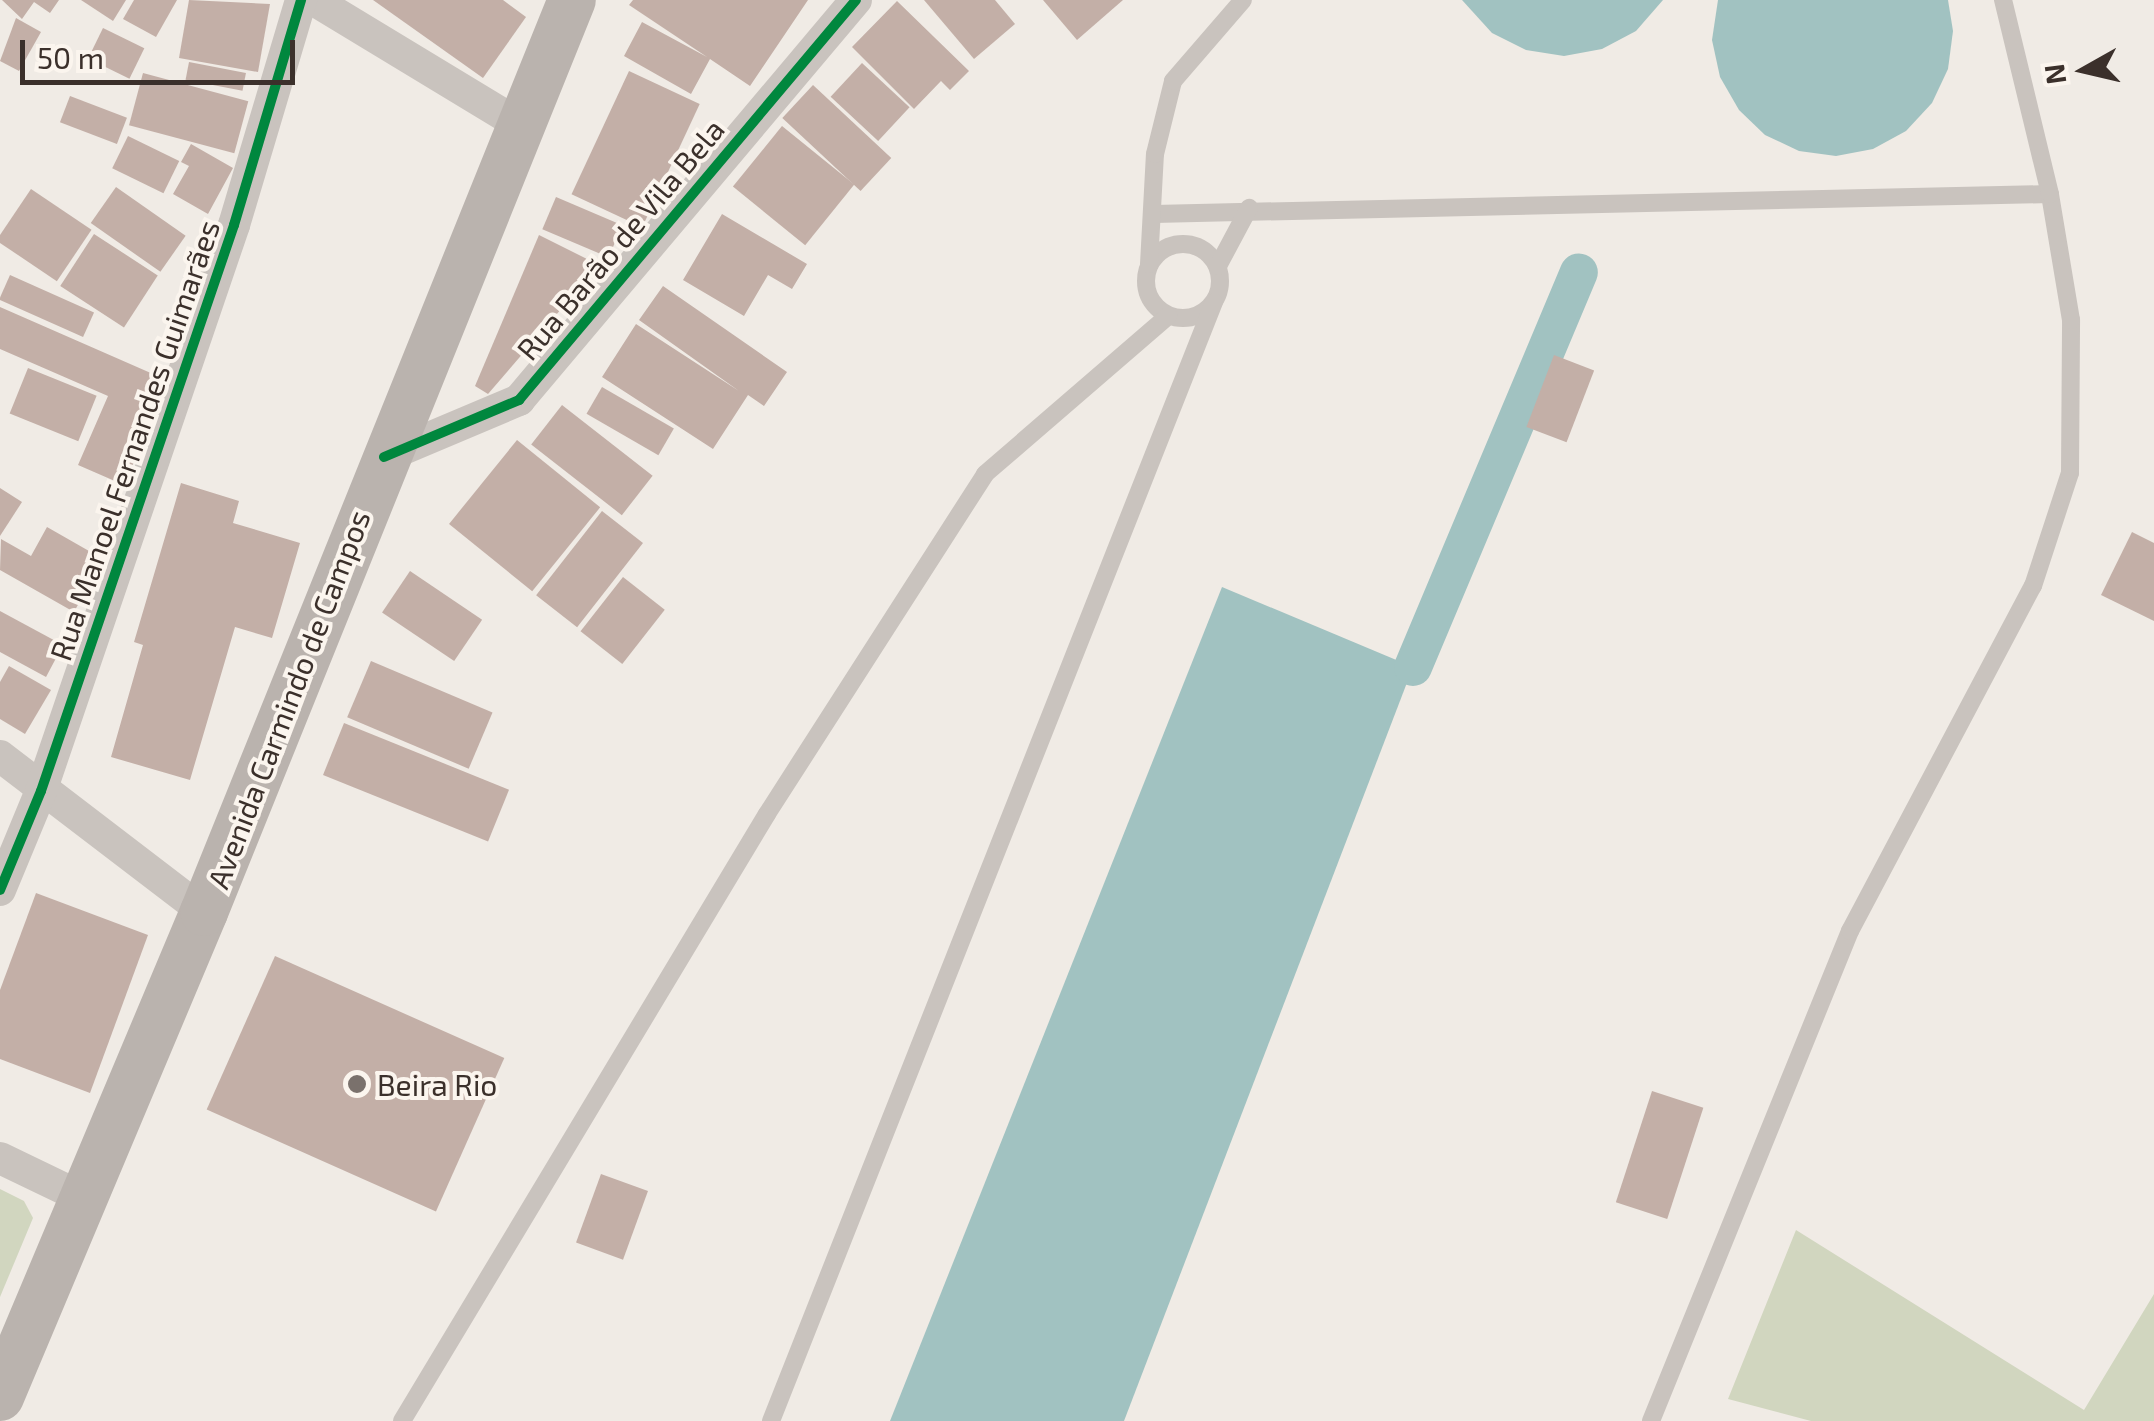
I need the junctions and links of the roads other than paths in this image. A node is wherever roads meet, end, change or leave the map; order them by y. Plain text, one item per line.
1 (301, 0) edge
2 (314, 0) edge
3 (572, 0) edge
4 (856, 0) edge
5 (1243, 0) edge
6 (2003, 0) edge
7 (520, 125) junction
8 (2050, 194) junction
9 (1248, 208) junction
10 (1154, 214) junction
11 (1149, 264) junction
12 (1218, 266) junction
13 (1214, 302) junction
14 (1168, 316) junction
15 (384, 456) junction
16 (0, 756) edge
17 (41, 791) junction
18 (0, 890) edge
19 (204, 912) junction
20 (0, 1158) edge
21 (83, 1198) junction
22 (0, 1397) edge
23 (402, 1421) edge
24 (771, 1421) edge
25 (1650, 1421) edge

1 - 17 street, Rua Manoel Fernandes Guimarães
2 - 7 street
3 - 7 main road, Avenida Carmindo de Campos
4 - 15 street, Rua Barão de Vila Bela
5 - 10 lane
6 - 8 lane
7 - 15 main road, Avenida Carmindo de Campos
8 - 9 lane
8 - 25 lane
9 - 10 lane
9 - 12 lane
10 - 11 lane
11 - 12 lane
11 - 14 lane
12 - 13 lane
13 - 14 lane
13 - 24 lane
14 - 23 lane
15 - 19 main road, Avenida Carmindo de Campos
16 - 17 street
17 - 18 street, Rua Manoel Fernandes Guimarães
17 - 19 street
19 - 21 main road, Avenida Carmindo de Campos
20 - 21 street
21 - 22 main road, Avenida Carmindo de Campos

